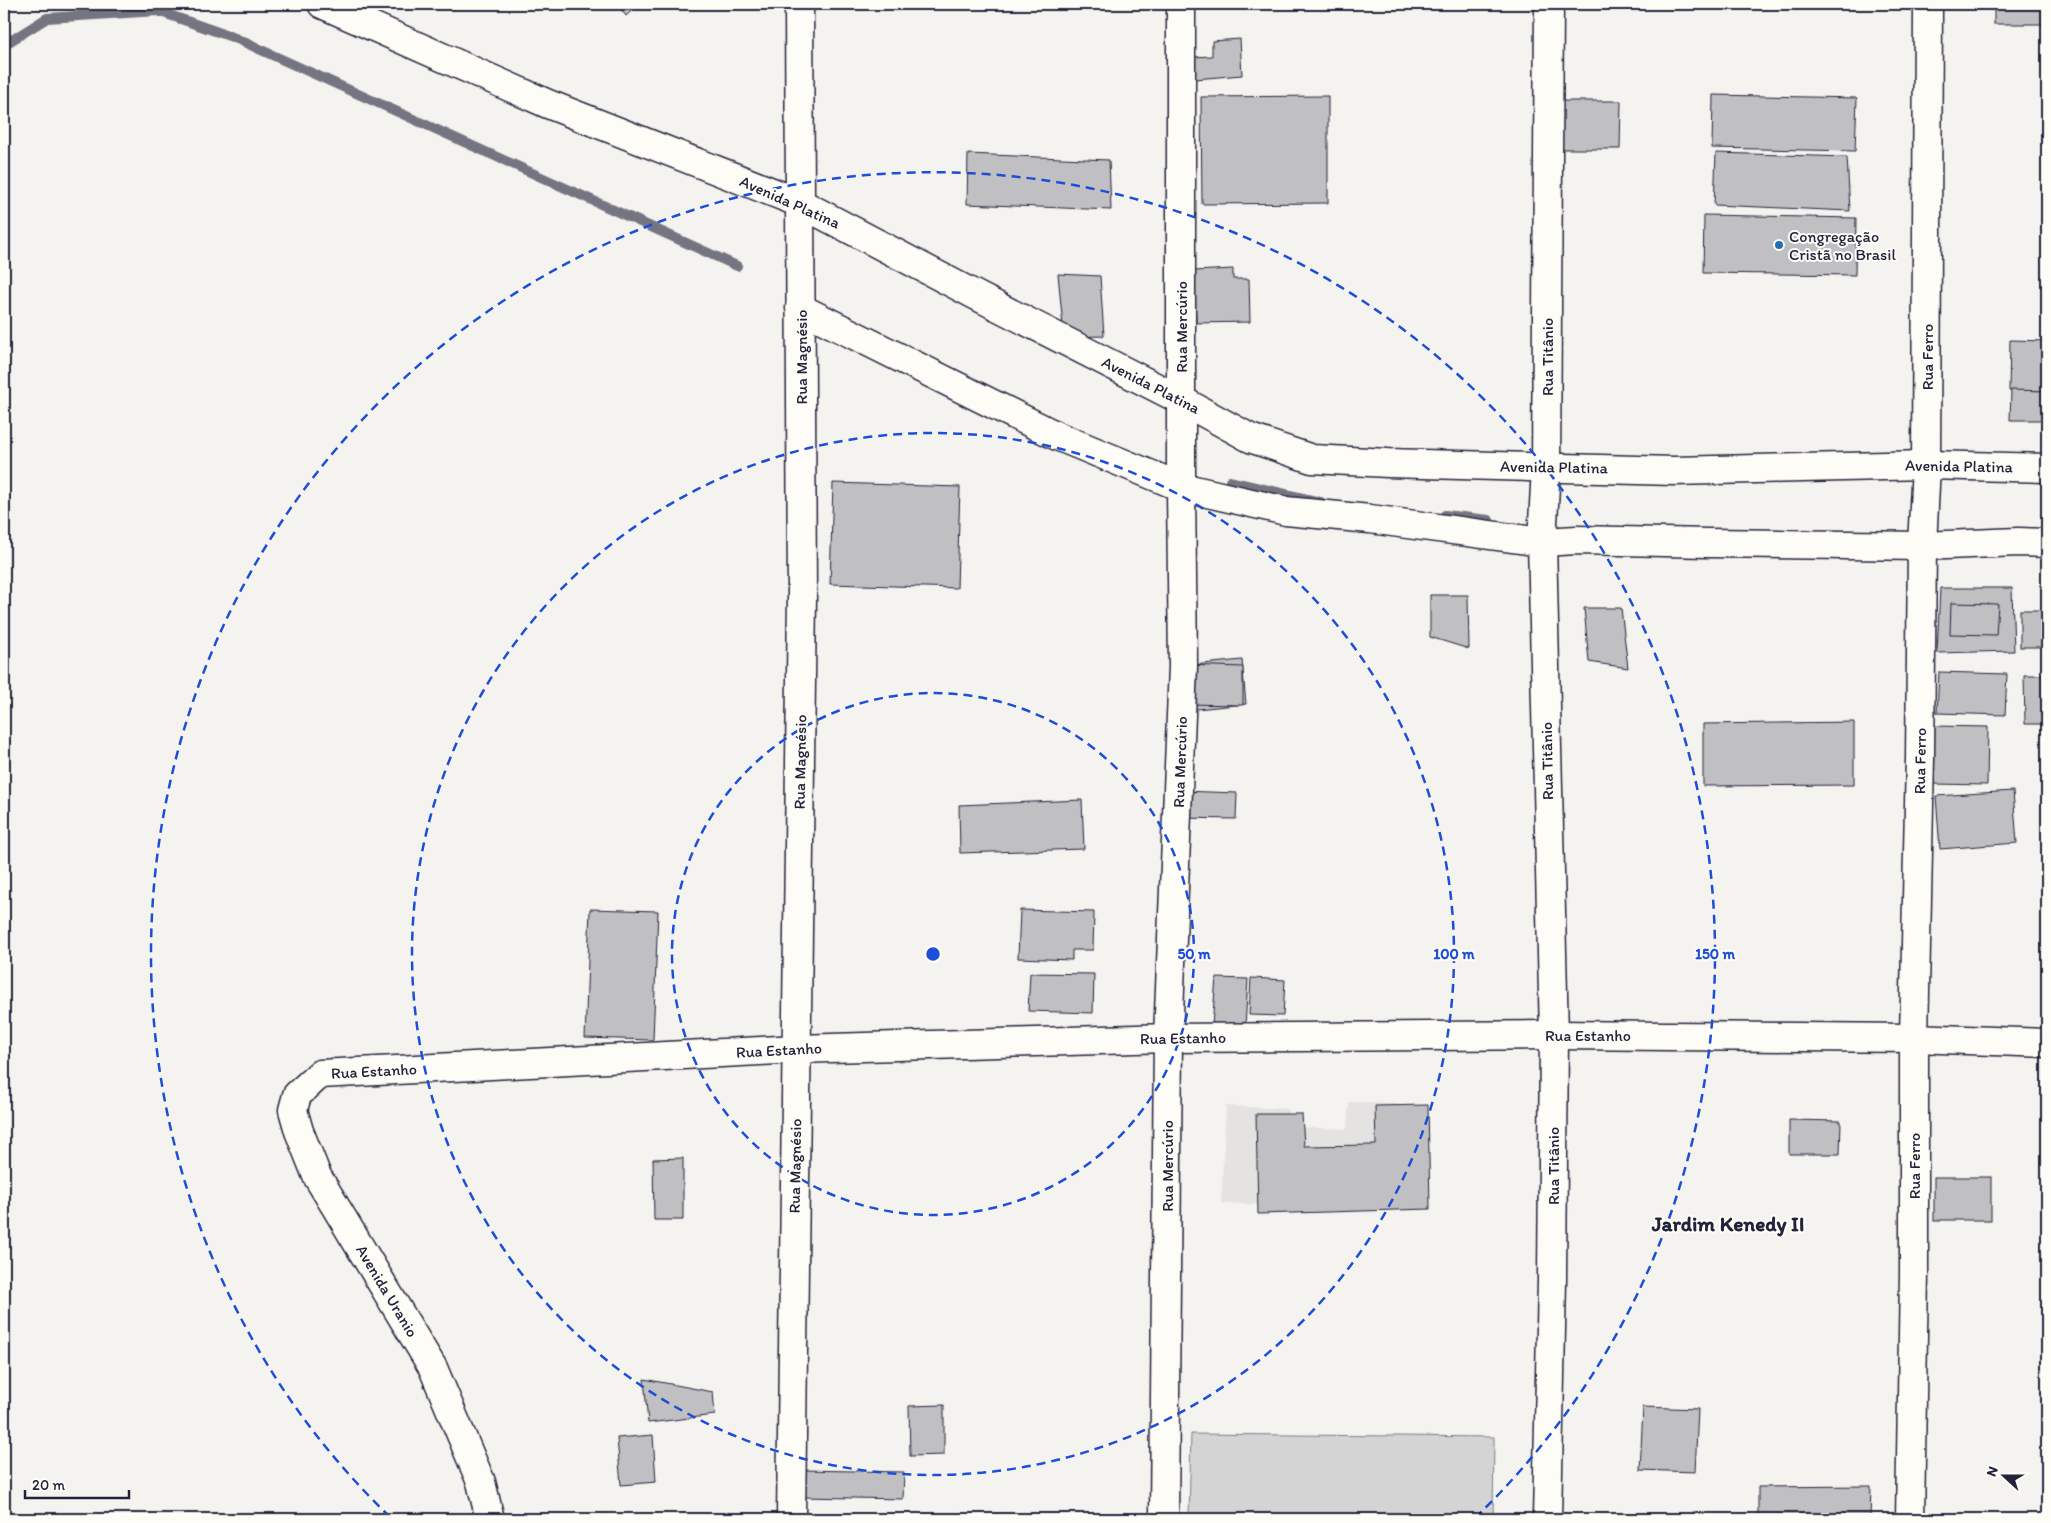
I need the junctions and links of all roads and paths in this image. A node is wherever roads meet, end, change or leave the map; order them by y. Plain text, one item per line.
1 (322, 4) edge
2 (799, 4) edge
3 (1181, 4) edge
4 (1549, 4) edge
5 (1928, 4) edge
6 (800, 203) junction
7 (800, 308) junction
8 (1181, 400) junction
9 (1926, 465) junction
10 (1546, 467) junction
11 (2047, 468) edge
12 (1181, 488) junction
13 (1542, 542) junction
14 (2047, 543) edge
15 (1922, 546) junction
16 (1554, 1035) junction
17 (1168, 1038) junction
18 (1914, 1038) junction
19 (2047, 1043) edge
20 (797, 1049) junction
21 (320, 1074) joint
22 (490, 1519) edge
23 (791, 1519) edge
24 (1164, 1519) edge
25 (1547, 1519) edge
26 (1910, 1519) edge

1 - 6 street, Avenida Platina
2 - 6 street, Rua Magnésio
3 - 8 street, Rua Mercúrio
4 - 10 street, Rua Titânio
5 - 9 street, Rua Ferro
6 - 7 street, Rua Magnésio
6 - 8 street, Avenida Platina
7 - 12 street
7 - 20 street, Rua Magnésio
8 - 10 street, Avenida Platina
8 - 12 street, Rua Mercúrio
9 - 10 street, Avenida Platina
9 - 11 street, Avenida Platina
9 - 15 street, Rua Ferro
10 - 13 street, Rua Titânio
12 - 13 street
12 - 17 street, Rua Mercúrio
13 - 15 street
13 - 16 street, Rua Titânio
14 - 15 street
15 - 18 street, Rua Ferro
16 - 17 street, Rua Estanho
16 - 18 street, Rua Estanho
16 - 25 street, Rua Titânio
17 - 20 street, Rua Estanho
17 - 24 street, Rua Mercúrio
18 - 19 street, Rua Estanho
18 - 26 street, Rua Ferro
20 - 21 street, Rua Estanho
20 - 23 street, Rua Magnésio
21 - 22 street, Avenida Uranio

